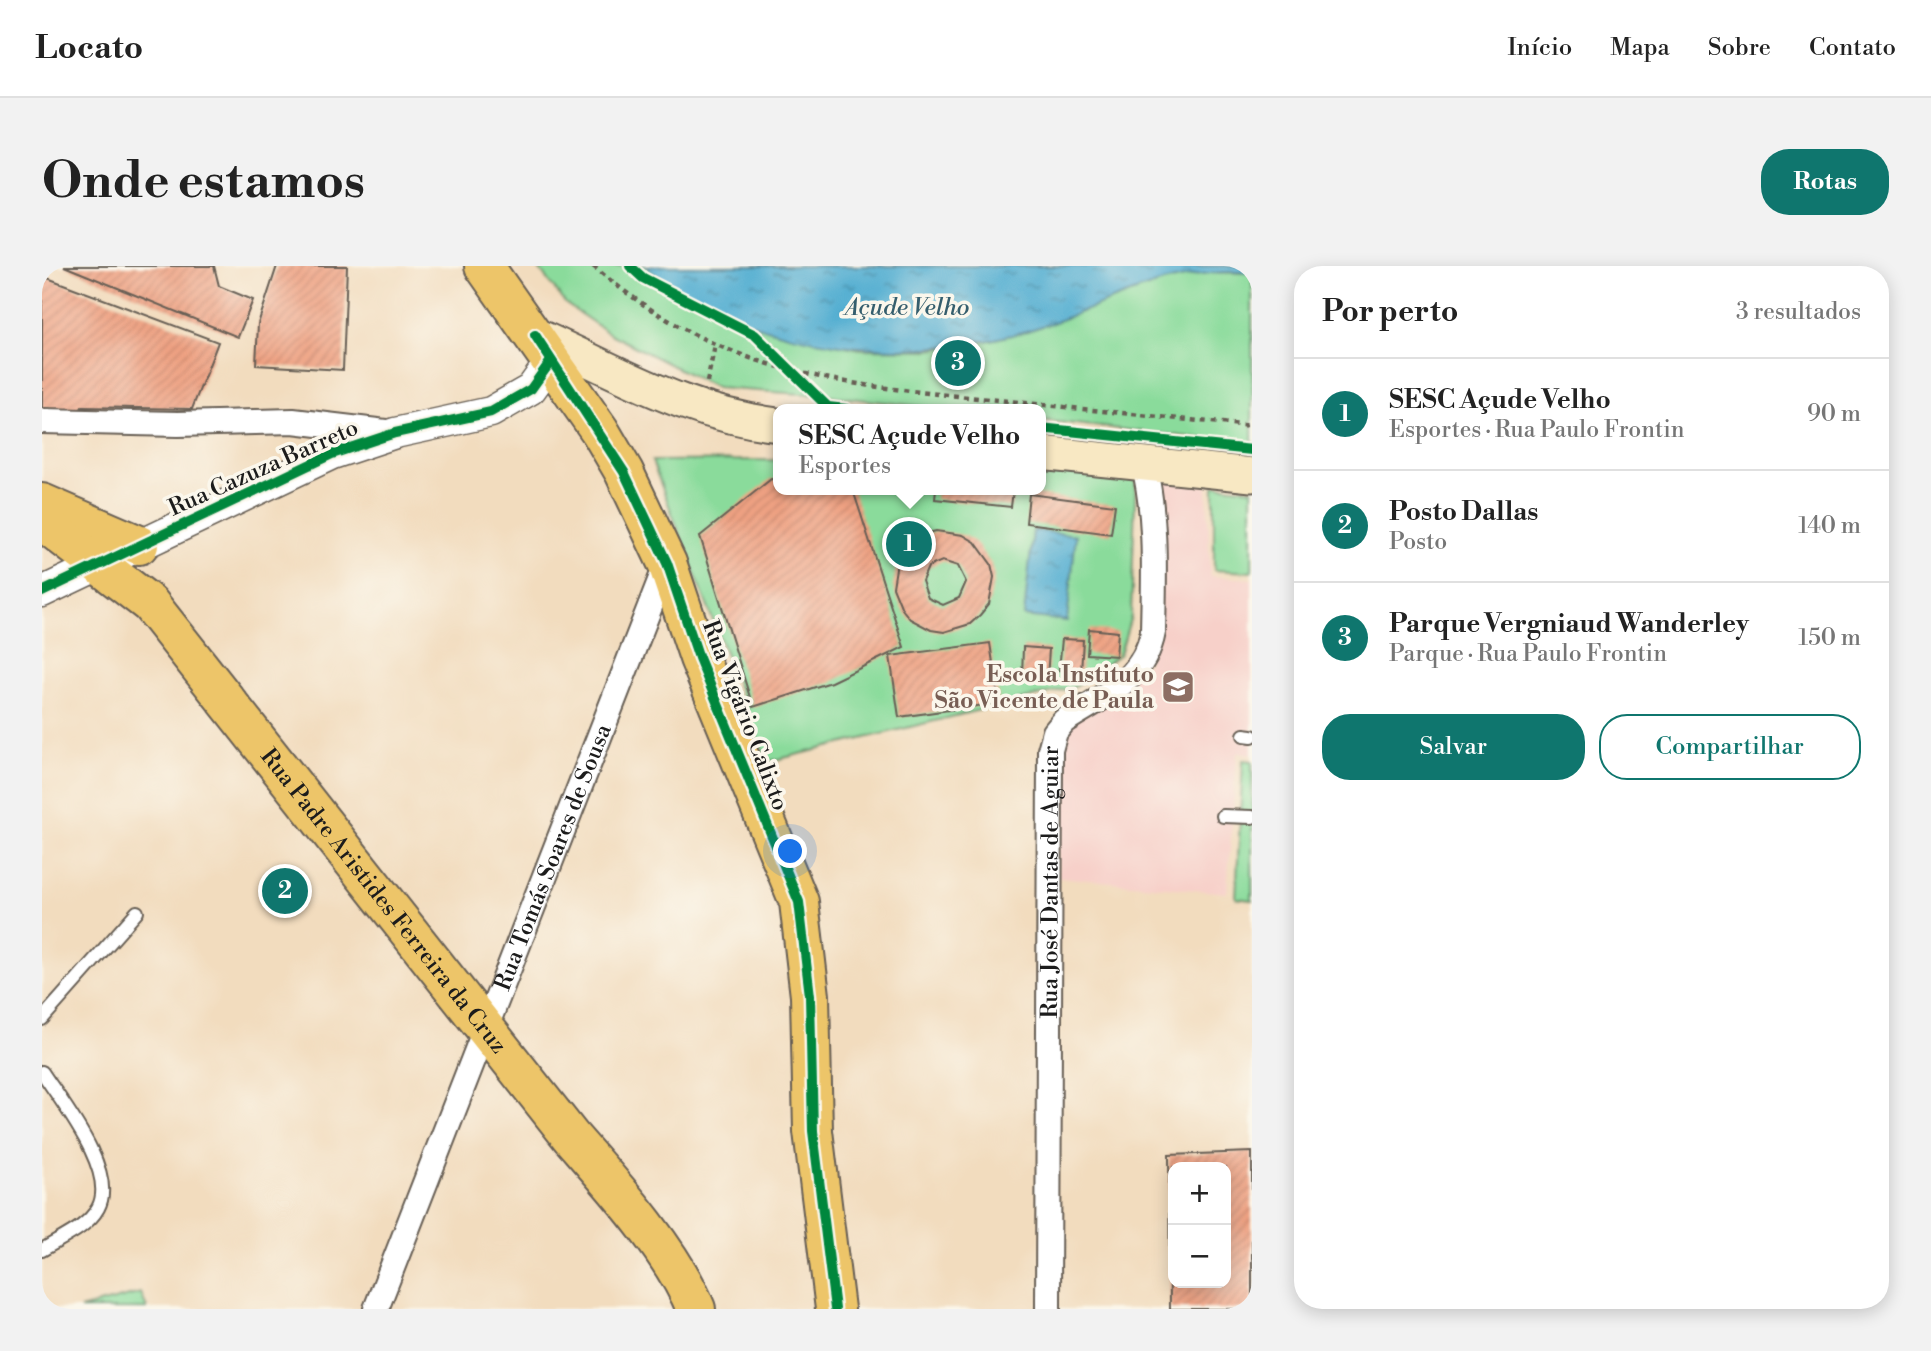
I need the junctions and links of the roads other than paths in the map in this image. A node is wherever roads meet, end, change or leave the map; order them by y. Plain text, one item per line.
1 (484, 266) edge
2 (543, 348) junction
3 (42, 421) edge
4 (773, 424) edge
5 (395, 433) junction
6 (1046, 453) edge
7 (1143, 461) junction
8 (1252, 475) edge
9 (42, 503) edge
10 (42, 521) edge
11 (139, 545) junction
12 (667, 563) junction
13 (98, 564) junction
14 (42, 592) edge
15 (1223, 816) dead end
16 (1252, 817) edge
17 (137, 912) dead end
18 (42, 1018) edge
19 (486, 1026) junction
20 (42, 1072) edge
21 (42, 1250) edge
22 (376, 1309) edge
23 (695, 1309) edge
24 (835, 1309) edge
25 (1048, 1309) edge

1 - 2 main road, Rua Vigário Calixto
2 - 4 main road
2 - 5 street, Rua Cazuza Barreto
2 - 12 main road, Rua Vigário Calixto
3 - 5 street, Rua Cazuza Barreto
5 - 11 street, Rua Cazuza Barreto
6 - 7 main road
7 - 8 main road
7 - 25 street, Rua José Dantas de Aguiar
9 - 11 main road
10 - 13 main road, Rua Padre Aristides Ferreira da Cruz
11 - 13 street, Rua Cazuza Barreto
12 - 19 street, Rua Tomás Soares de Sousa
12 - 24 main road, Rua Vigário Calixto
13 - 14 street, Rua Cazuza Barreto
13 - 19 main road, Rua Padre Aristides Ferreira da Cruz
15 - 16 lane
17 - 18 lane
19 - 22 street, Rua Tomás Soares de Sousa
19 - 23 main road, Rua Padre Aristides Ferreira da Cruz
20 - 21 lane

